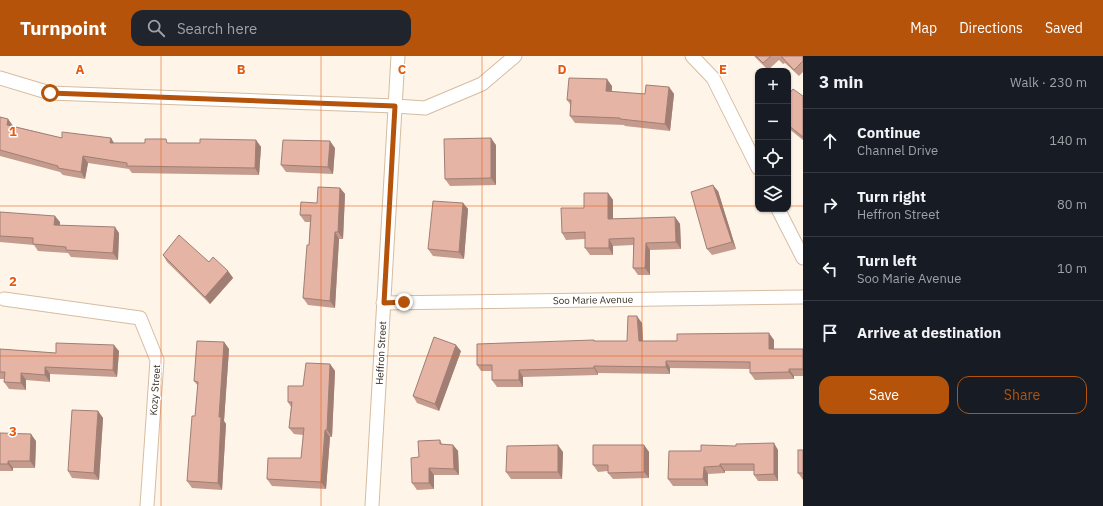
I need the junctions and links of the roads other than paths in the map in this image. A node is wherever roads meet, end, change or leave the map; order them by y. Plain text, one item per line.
1 (398, 56) edge
2 (515, 56) edge
3 (692, 56) edge
4 (0, 78) edge
5 (395, 106) junction
6 (755, 162) edge
7 (780, 212) edge
8 (803, 258) edge
9 (803, 296) edge
10 (4, 299) dead end
11 (384, 303) junction
12 (147, 506) edge
13 (372, 506) edge

1 - 5 street, Heffron Street
2 - 5 street
3 - 6 street
4 - 5 street
5 - 11 street, Heffron Street
7 - 8 street
9 - 11 street, Soo Marie Avenue
10 - 12 street, Kozy Street
11 - 13 street, Heffron Street

